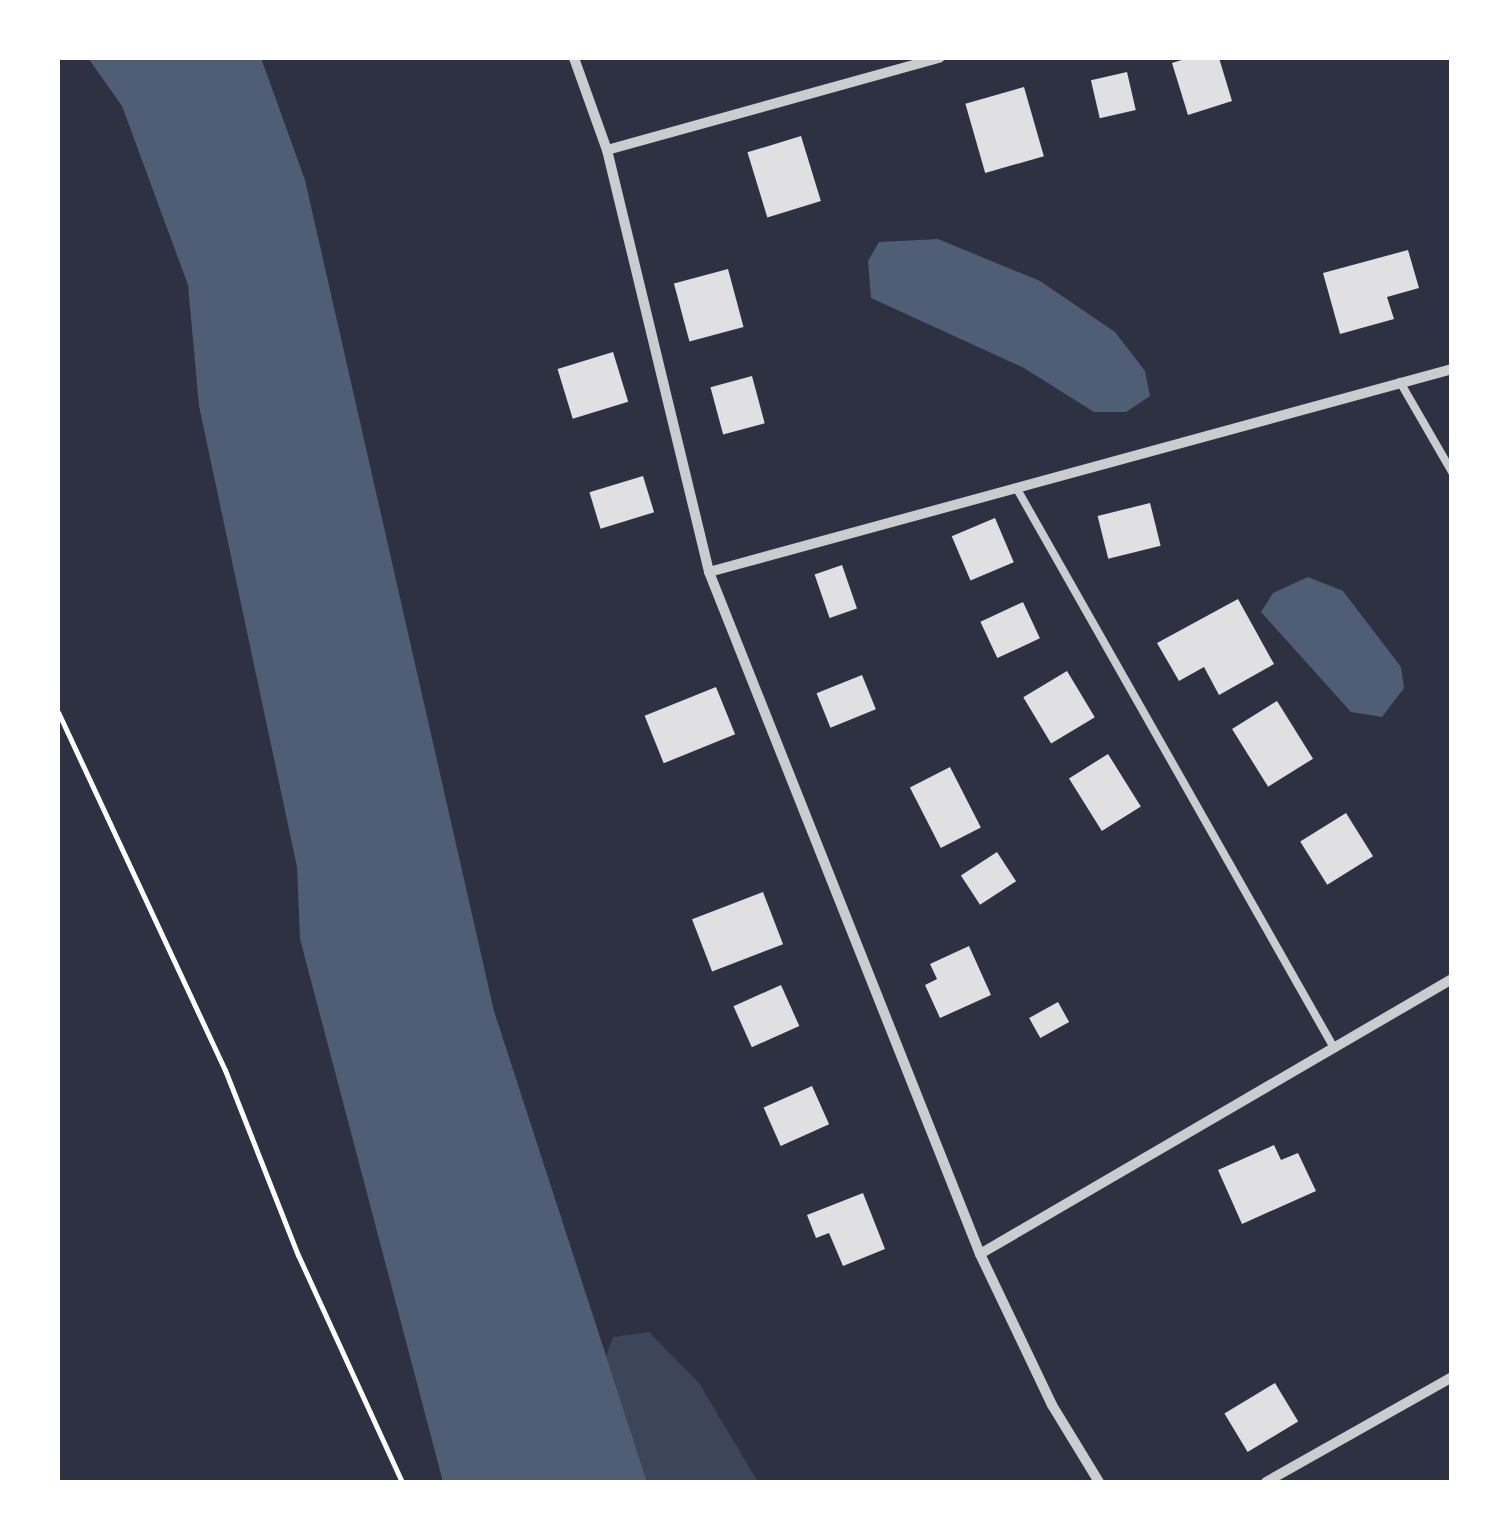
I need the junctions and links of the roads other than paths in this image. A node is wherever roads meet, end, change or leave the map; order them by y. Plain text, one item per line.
1 (574, 58) edge
2 (939, 58) edge
3 (606, 150) junction
4 (1452, 369) edge
5 (1400, 382) junction
6 (1452, 472) edge
7 (1017, 489) junction
8 (708, 572) junction
9 (1452, 979) edge
10 (1334, 1048) junction
11 (980, 1254) junction
12 (1452, 1377) edge
13 (1099, 1482) edge
14 (1266, 1482) edge

1 - 3 street
2 - 3 street
3 - 8 street
4 - 5 street
5 - 6 lane
5 - 7 street
7 - 8 street
7 - 10 lane
8 - 11 street
9 - 10 street
10 - 11 street
11 - 13 street
12 - 14 street

